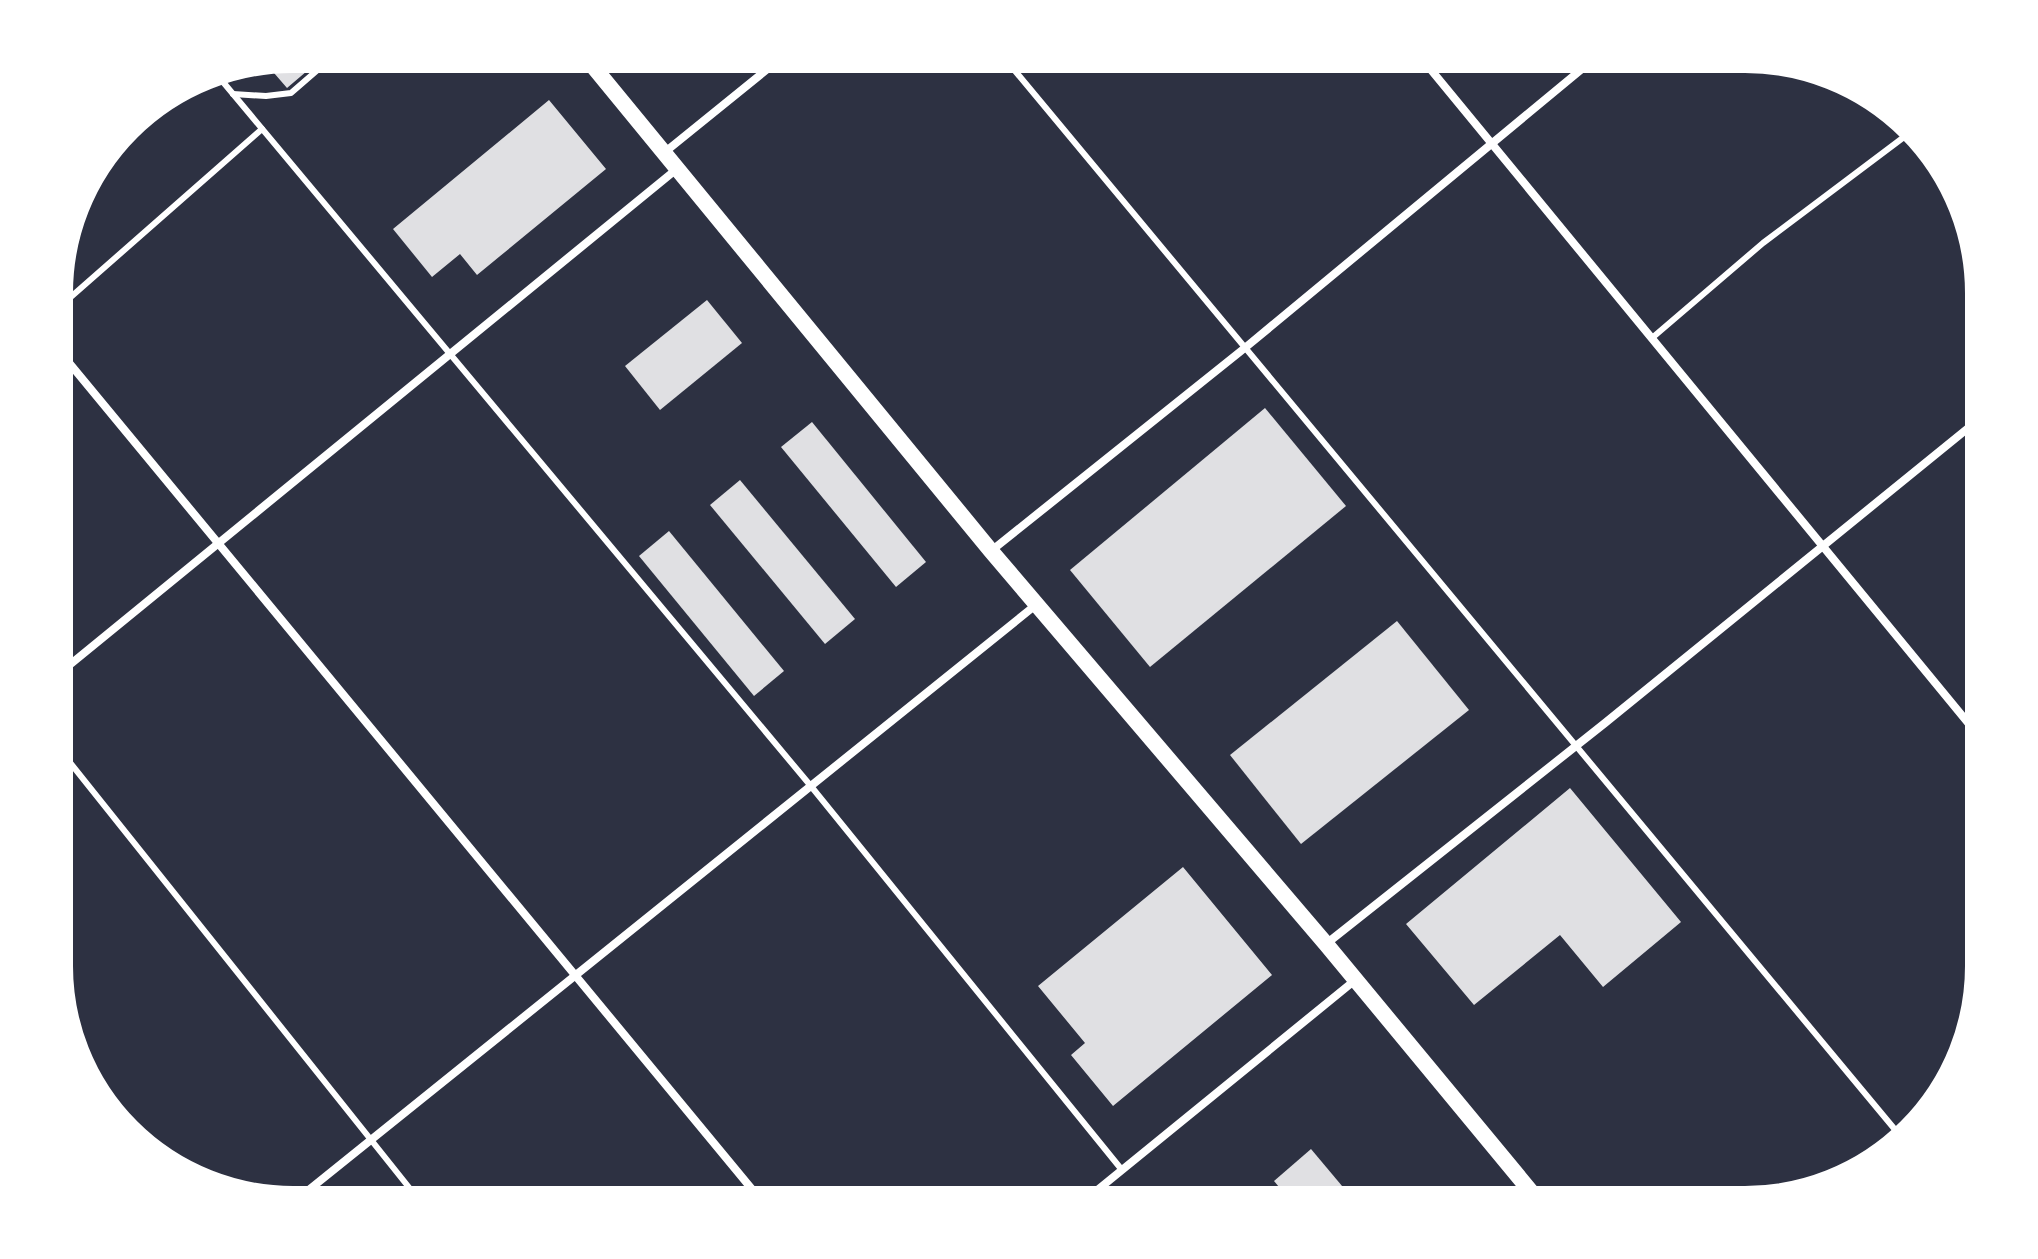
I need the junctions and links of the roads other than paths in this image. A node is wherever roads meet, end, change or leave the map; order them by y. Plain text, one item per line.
1 (320, 68) edge
2 (595, 68) edge
3 (769, 68) edge
4 (1013, 68) edge
5 (1430, 68) edge
6 (1583, 68) edge
7 (221, 80) edge
8 (233, 94) junction
9 (262, 129) junction
10 (1905, 136) edge
11 (1492, 144) junction
12 (665, 152) junction
13 (678, 168) junction
14 (68, 299) edge
15 (1652, 338) junction
16 (1246, 347) junction
17 (450, 354) junction
18 (68, 361) edge
19 (1970, 427) edge
20 (219, 543) junction
21 (1824, 546) junction
22 (991, 551) junction
23 (1038, 603) junction
24 (68, 666) edge
25 (1970, 725) edge
26 (1575, 745) junction
27 (68, 760) edge
28 (810, 785) junction
29 (1326, 944) junction
30 (576, 974) junction
31 (1354, 981) junction
32 (1897, 1131) edge
33 (370, 1140) junction
34 (1122, 1170) junction
35 (307, 1191) edge
36 (412, 1191) edge
37 (754, 1191) edge
38 (1096, 1191) edge
39 (1530, 1191) edge

1 - 8 lane
2 - 12 main road
3 - 12 street
4 - 16 lane
5 - 11 street
6 - 11 street
7 - 8 lane
8 - 9 lane
9 - 14 lane
9 - 17 lane
10 - 15 lane
11 - 15 street
11 - 16 street
12 - 13 main road
13 - 17 street
13 - 22 main road
15 - 21 street
16 - 22 street
16 - 26 lane
17 - 20 street
17 - 28 lane
18 - 20 street
19 - 21 street
20 - 24 street
20 - 30 street
21 - 25 street
21 - 26 street
22 - 23 main road
23 - 28 street
23 - 29 main road
26 - 29 street
26 - 32 lane
27 - 33 lane
28 - 30 street
28 - 34 lane
29 - 31 main road
30 - 33 street
30 - 37 street
31 - 34 street
31 - 39 main road
33 - 35 street
33 - 36 lane
34 - 38 street

